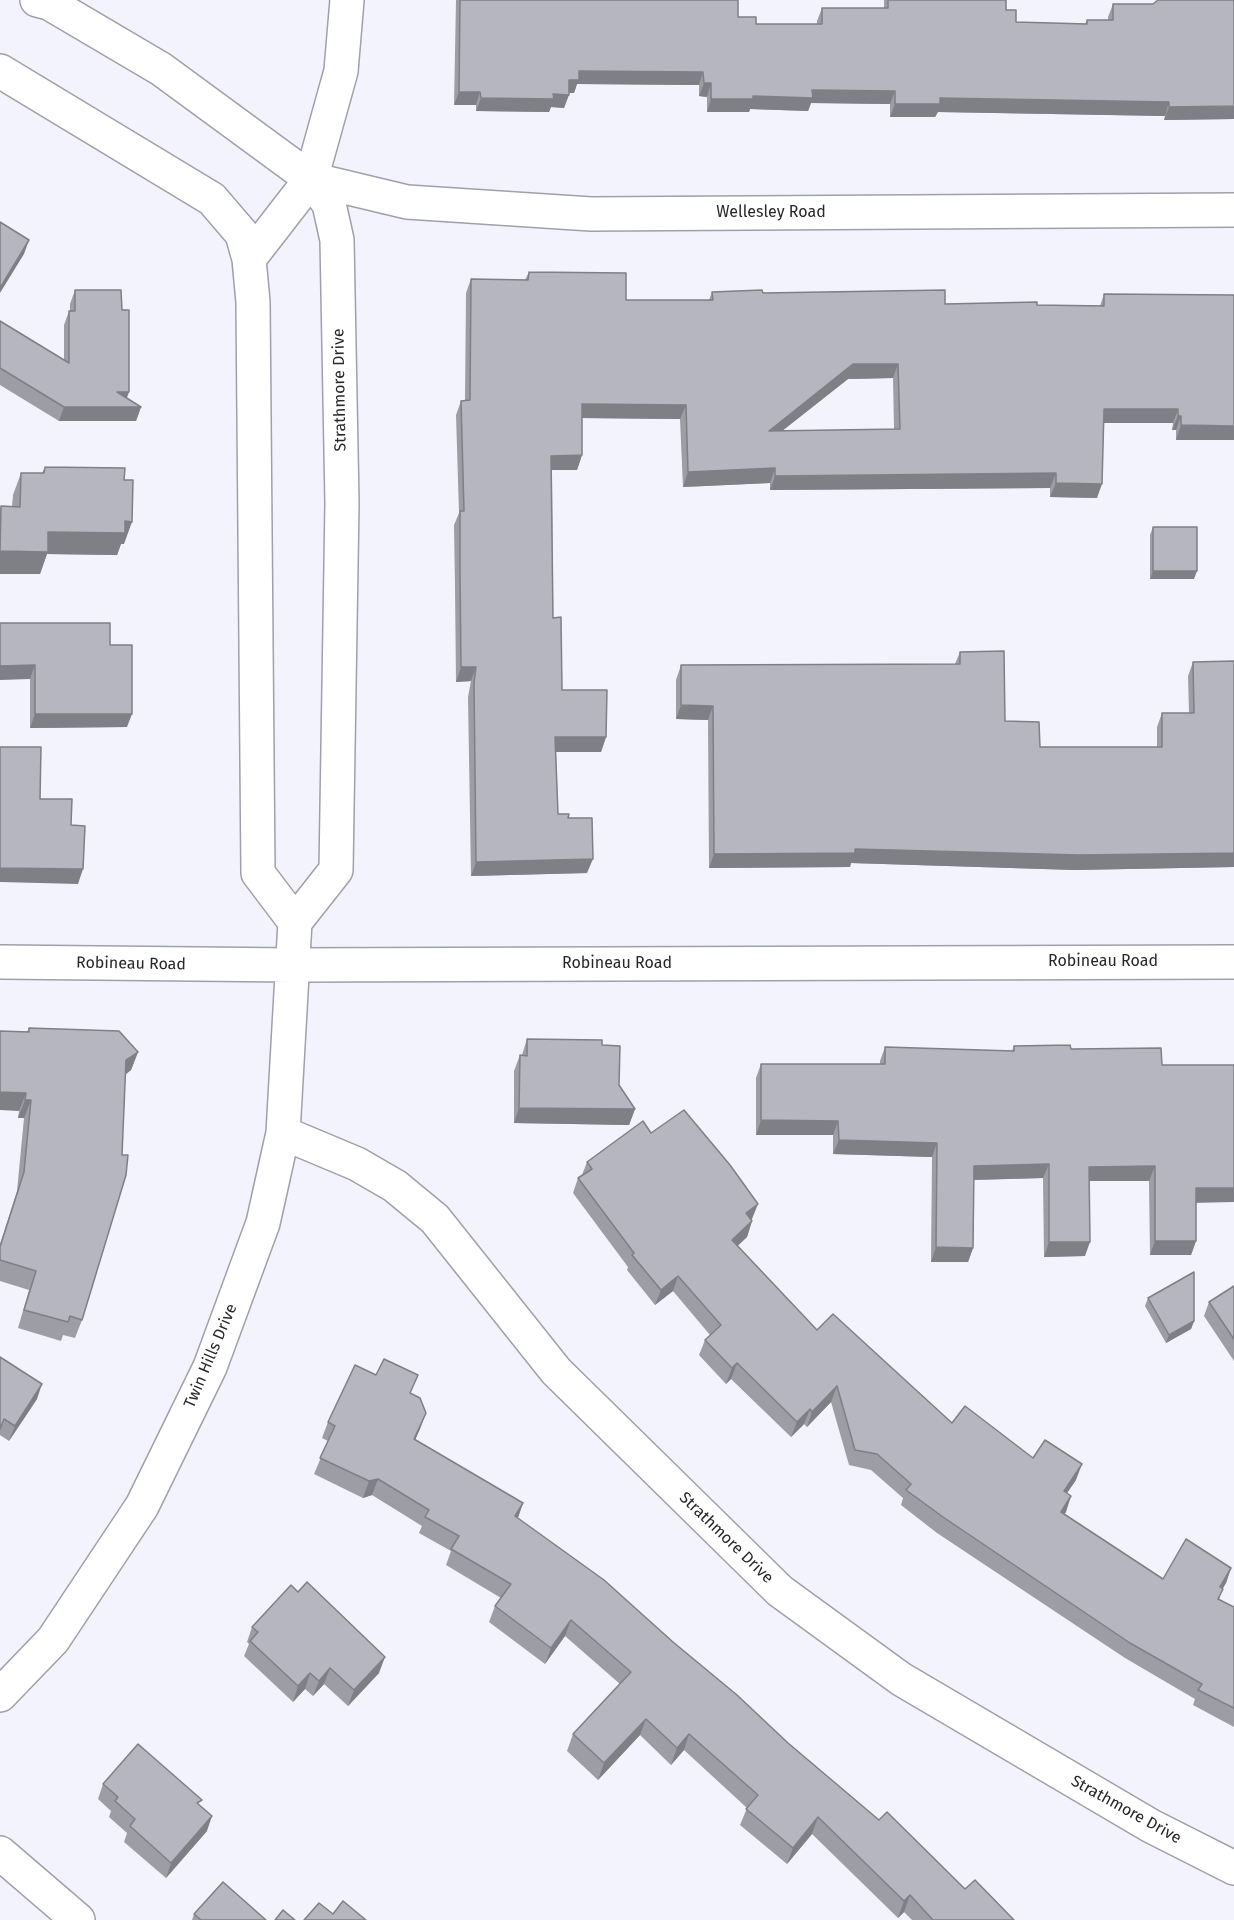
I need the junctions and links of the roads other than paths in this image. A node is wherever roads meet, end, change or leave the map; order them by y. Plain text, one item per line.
1 (37, 0) edge
2 (347, 0) edge
3 (0, 70) edge
4 (311, 179) junction
5 (1234, 210) edge
6 (249, 259) junction
7 (295, 922) junction
8 (0, 962) edge
9 (1234, 962) edge
10 (293, 965) junction
11 (283, 1133) junction
12 (0, 1695) edge
13 (0, 1853) edge
14 (1234, 1869) edge
15 (78, 1920) edge

1 - 4 street, Strathmore Drive
2 - 4 street
3 - 6 street
4 - 5 street, Wellesley Road
4 - 6 street
4 - 7 street, Strathmore Drive
6 - 7 street
7 - 10 street
8 - 10 street, Robineau Road
9 - 10 street, Robineau Road
10 - 11 street, Twin Hills Drive
11 - 12 street, Twin Hills Drive
11 - 14 street, Strathmore Drive
13 - 15 street

